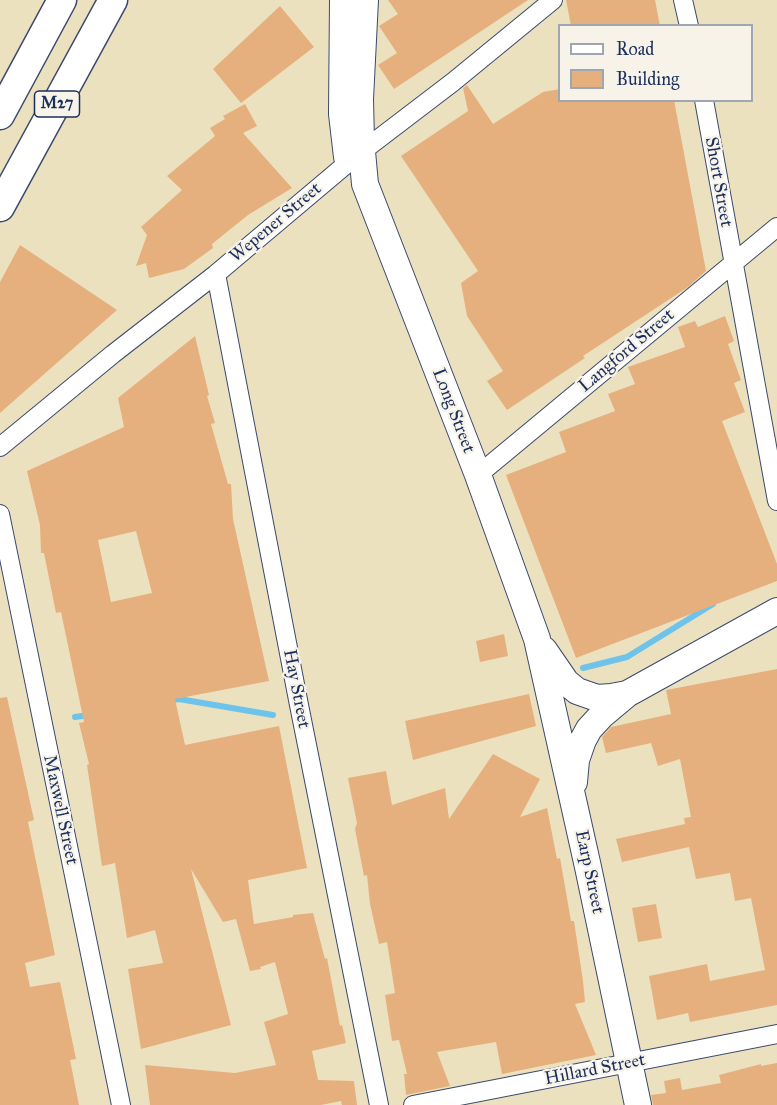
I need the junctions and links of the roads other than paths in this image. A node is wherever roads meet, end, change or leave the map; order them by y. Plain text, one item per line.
1 (62, 0) edge
2 (113, 0) edge
3 (343, 0) edge
4 (365, 0) edge
5 (553, 0) edge
6 (683, 0) edge
7 (689, 24) edge
8 (704, 102) edge
9 (0, 115) edge
10 (355, 157) junction
11 (0, 207) edge
12 (777, 227) edge
13 (733, 263) junction
14 (216, 274) junction
15 (0, 447) edge
16 (773, 457) edge
17 (478, 475) junction
18 (777, 501) edge
19 (0, 514) edge
20 (777, 612) edge
21 (537, 639) junction
22 (627, 694) junction
23 (572, 797) junction
24 (777, 1034) edge
25 (631, 1063) junction
26 (121, 1105) edge
27 (379, 1105) edge
28 (413, 1105) edge
29 (638, 1105) edge

1 - 9 main road, M27
2 - 11 main road, M27
3 - 10 main road
4 - 10 main road
5 - 10 street, Wepener Street
6 - 7 street
8 - 13 street, Short Street
10 - 14 street, Wepener Street
10 - 17 main road, Long Street
12 - 13 street, Langford Street
13 - 16 street, Short Street
13 - 17 street, Langford Street
14 - 15 street, Wepener Street
14 - 27 street, Hay Street
16 - 18 street, Short Street
17 - 21 main road, Long Street
19 - 26 street, Maxwell Street
20 - 22 main road
21 - 22 main road
21 - 23 main road, Earp Street
22 - 23 main road
23 - 25 main road, Earp Street
24 - 25 street, Hillard Street
25 - 28 street, Hillard Street
25 - 29 main road, Earp Street

